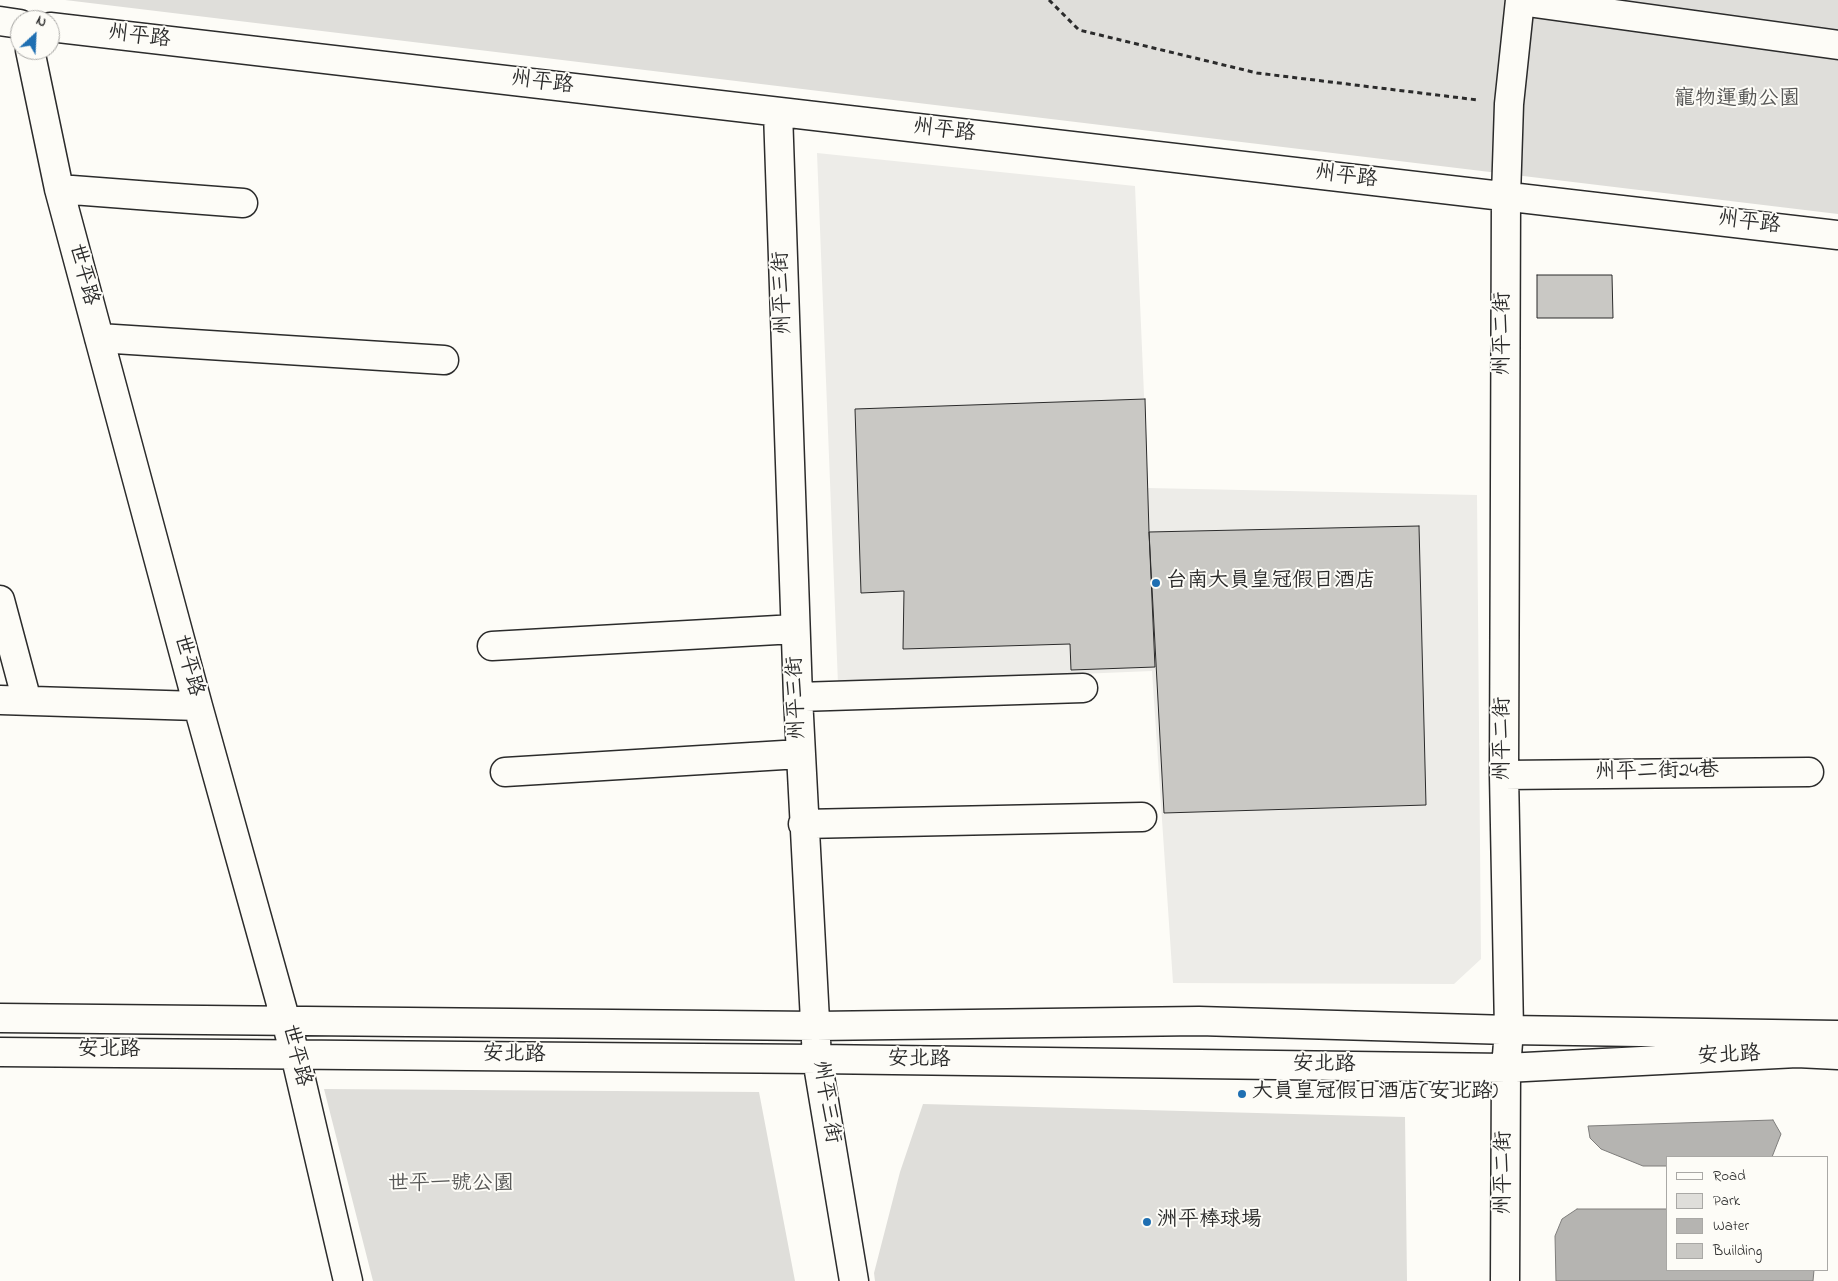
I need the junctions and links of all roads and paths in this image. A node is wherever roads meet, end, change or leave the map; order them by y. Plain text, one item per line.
1 (1049, 0) edge
2 (1520, 0) edge
3 (60, 28) edge
4 (1838, 45) edge
5 (32, 60) edge
6 (1509, 104) junction
7 (778, 112) junction
8 (59, 189) junction
9 (1506, 196) junction
10 (243, 203) dead end
11 (1838, 234) edge
12 (99, 338) junction
13 (444, 360) dead end
14 (0, 600) edge
15 (795, 629) junction
16 (492, 646) dead end
17 (1083, 688) dead end
18 (798, 697) junction
19 (0, 700) edge
20 (27, 701) junction
21 (198, 706) junction
22 (800, 754) junction
23 (505, 772) dead end
24 (1809, 772) dead end
25 (1504, 775) junction
26 (1142, 817) dead end
27 (804, 824) junction
28 (0, 1018) edge
29 (286, 1020) junction
30 (816, 1026) junction
31 (1509, 1030) junction
32 (1838, 1035) edge
33 (0, 1052) edge
34 (295, 1054) junction
35 (1838, 1056) edge
36 (817, 1059) junction
37 (1506, 1068) junction
38 (348, 1281) edge
39 (854, 1281) edge
40 (1505, 1281) edge

1 - 6 path
2 - 4 street
2 - 6 street, 州平二街
3 - 7 street, 州平路
5 - 8 street, 世平路
6 - 9 street, 州平二街
7 - 9 street, 州平路
7 - 15 street, 州平三街
8 - 10 street
8 - 12 street, 世平路
9 - 11 street, 州平路
9 - 25 street, 州平二街
12 - 13 street
12 - 21 street, 世平路
14 - 20 street
15 - 16 street
15 - 18 street, 州平三街
17 - 18 street
18 - 22 street, 州平三街
19 - 20 street
20 - 21 street
21 - 29 street, 世平路
22 - 23 street
22 - 27 street, 州平三街
24 - 25 street, 州平二街24巷
25 - 31 street, 州平二街
26 - 27 street
27 - 30 street, 州平三街
28 - 29 street, 安北路
29 - 30 street, 安北路
29 - 34 street, 世平路
30 - 31 street, 安北路
30 - 36 street, 州平三街
31 - 32 street, 安北路
31 - 37 street, 州平二街
33 - 34 street, 安北路
34 - 36 street, 安北路
34 - 38 street, 世平路
35 - 37 street, 安北路
36 - 37 street, 安北路
36 - 39 street, 州平三街
37 - 40 street, 州平二街

